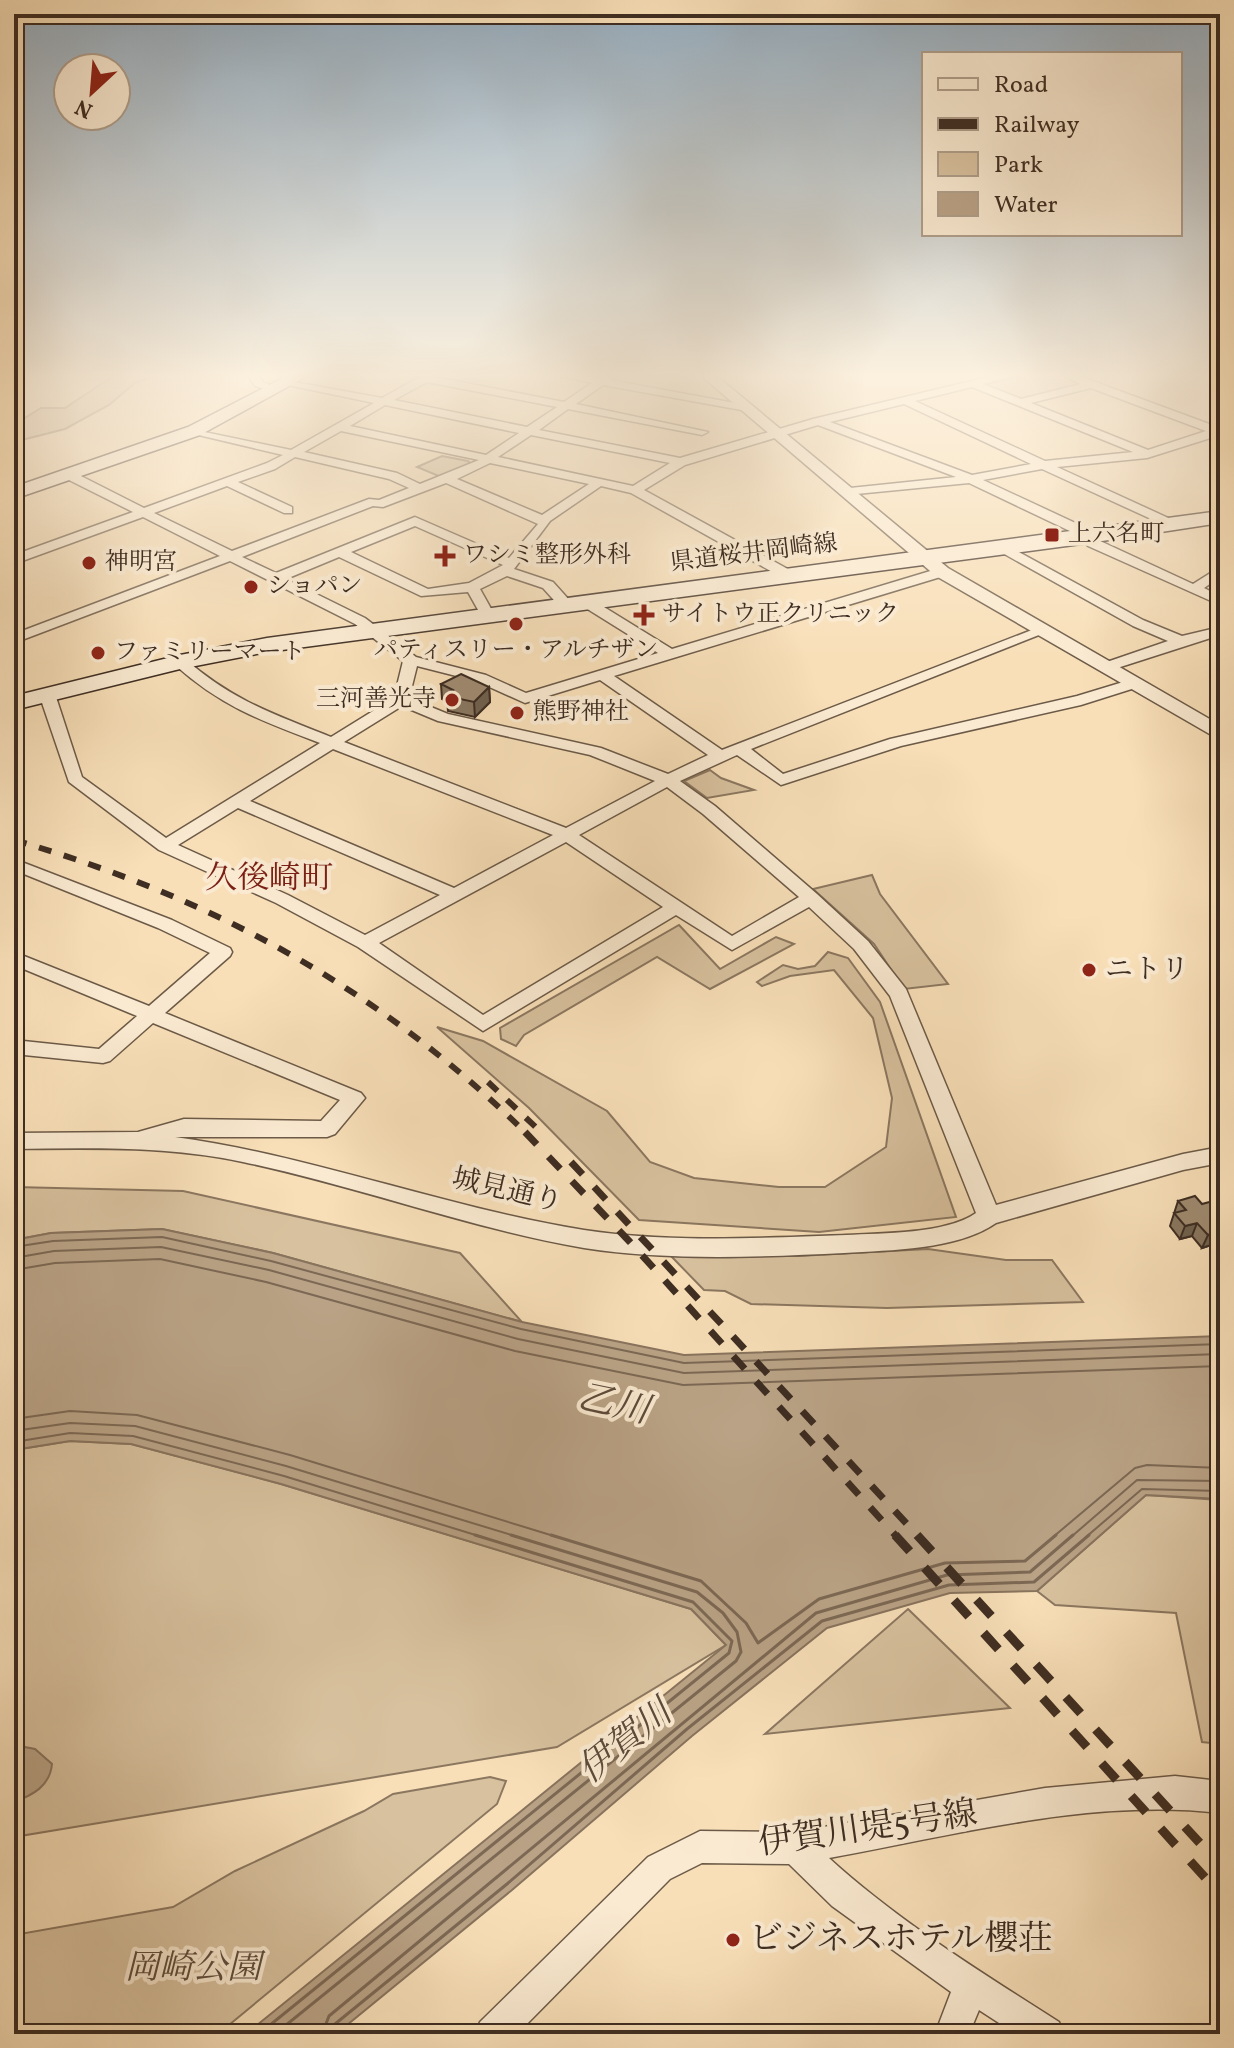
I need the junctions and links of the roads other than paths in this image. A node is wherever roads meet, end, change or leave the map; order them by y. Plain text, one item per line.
1 (87, 469) edge
2 (264, 469) edge
3 (359, 469) edge
4 (467, 469) edge
5 (534, 469) edge
6 (670, 469) edge
7 (821, 469) edge
8 (942, 469) edge
9 (1024, 469) edge
10 (1057, 469) edge
11 (69, 475) junction
12 (446, 479) junction
13 (970, 479) junction
14 (227, 482) junction
15 (600, 482) junction
16 (420, 489) junction
17 (635, 490) junction
18 (850, 492) junction
19 (14, 493) edge
20 (379, 504) junction
21 (288, 510) dead end
22 (140, 513) junction
23 (1220, 517) edge
24 (543, 520) junction
25 (415, 521) junction
26 (1173, 525) junction
27 (1089, 537) junction
28 (1004, 548) junction
29 (340, 552) junction
30 (230, 556) junction
31 (14, 560) edge
32 (935, 566) junction
33 (508, 568) junction
34 (1220, 571) edge
35 (790, 576) junction
36 (276, 578) junction
37 (472, 587) junction
38 (1194, 589) junction
39 (1220, 601) edge
40 (576, 603) junction
41 (487, 614) junction
42 (371, 629) junction
43 (1042, 631) junction
44 (1220, 631) edge
45 (14, 639) edge
46 (1181, 641) junction
47 (668, 653) junction
48 (411, 660) junction
49 (180, 662) junction
50 (1106, 667) junction
51 (601, 674) junction
52 (1133, 684) junction
53 (47, 694) junction
54 (401, 700) junction
55 (14, 703) edge
56 (1220, 734) edge
57 (333, 743) junction
58 (740, 749) junction
59 (720, 756) junction
60 (668, 780) junction
61 (238, 802) junction
62 (566, 834) junction
63 (165, 846) junction
64 (17, 868) edge
65 (453, 894) junction
66 (811, 898) junction
67 (676, 907) junction
68 (365, 943) junction
69 (14, 958) edge
70 (151, 1014) junction
71 (14, 1047) edge
72 (134, 1139) junction
73 (14, 1141) edge
74 (1220, 1155) edge
75 (989, 1216) junction
76 (1220, 1797) edge
77 (795, 1848) junction
78 (971, 1985) junction
79 (492, 2034) edge
80 (952, 2034) edge
81 (1047, 2034) edge

1 - 11 main road
2 - 14 street
3 - 16 street
4 - 12 street
5 - 15 street
6 - 17 street
7 - 18 street
8 - 13 street
9 - 13 street
10 - 26 street
11 - 19 main road
11 - 22 street
12 - 16 street
12 - 24 street
13 - 18 street
13 - 27 street
14 - 21 street
14 - 22 street
15 - 17 street
15 - 24 street
16 - 20 street
17 - 35 street
18 - 32 street
20 - 25 street
20 - 30 street
22 - 30 street
22 - 31 street
23 - 26 main road, 県道桜井岡崎線
24 - 33 street
25 - 29 street
25 - 33 street
26 - 27 main road, 県道桜井岡崎線
27 - 28 main road, 県道桜井岡崎線
27 - 38 street
28 - 32 main road, 県道桜井岡崎線
28 - 46 street
29 - 36 street
29 - 37 street
30 - 36 street
30 - 45 street
32 - 35 main road, 県道桜井岡崎線
32 - 43 street
32 - 47 street
33 - 37 street
33 - 40 street
34 - 38 street
35 - 40 main road, 県道桜井岡崎線
36 - 42 street
37 - 41 street
38 - 39 street
40 - 41 main road, 県道桜井岡崎線
40 - 47 street
41 - 42 main road, 県道桜井岡崎線
42 - 48 street
42 - 49 main road, 県道桜井岡崎線
43 - 50 street
43 - 58 street
44 - 46 street
46 - 50 street
47 - 51 street
48 - 51 street
48 - 54 street
49 - 53 main road, 県道桜井岡崎線
49 - 57 street
50 - 52 street
51 - 59 street
52 - 56 street
52 - 58 street
53 - 55 main road, 県道桜井岡崎線
53 - 63 street
54 - 57 street
54 - 60 street
57 - 61 street
57 - 62 street
58 - 59 street
59 - 60 street
60 - 62 street
60 - 66 street
61 - 63 street
61 - 65 street
62 - 65 street
62 - 67 street
63 - 68 street
64 - 70 street
65 - 68 street
66 - 67 street
66 - 75 street
67 - 68 street
69 - 70 street
70 - 71 street
70 - 72 street
72 - 73 street, 城見通り
72 - 75 street, 城見通り
74 - 75 street, 城見通り
76 - 77 street, 伊賀川堤5号線
77 - 78 street
77 - 79 street, 伊賀川堤5号線
78 - 80 street
78 - 81 street

